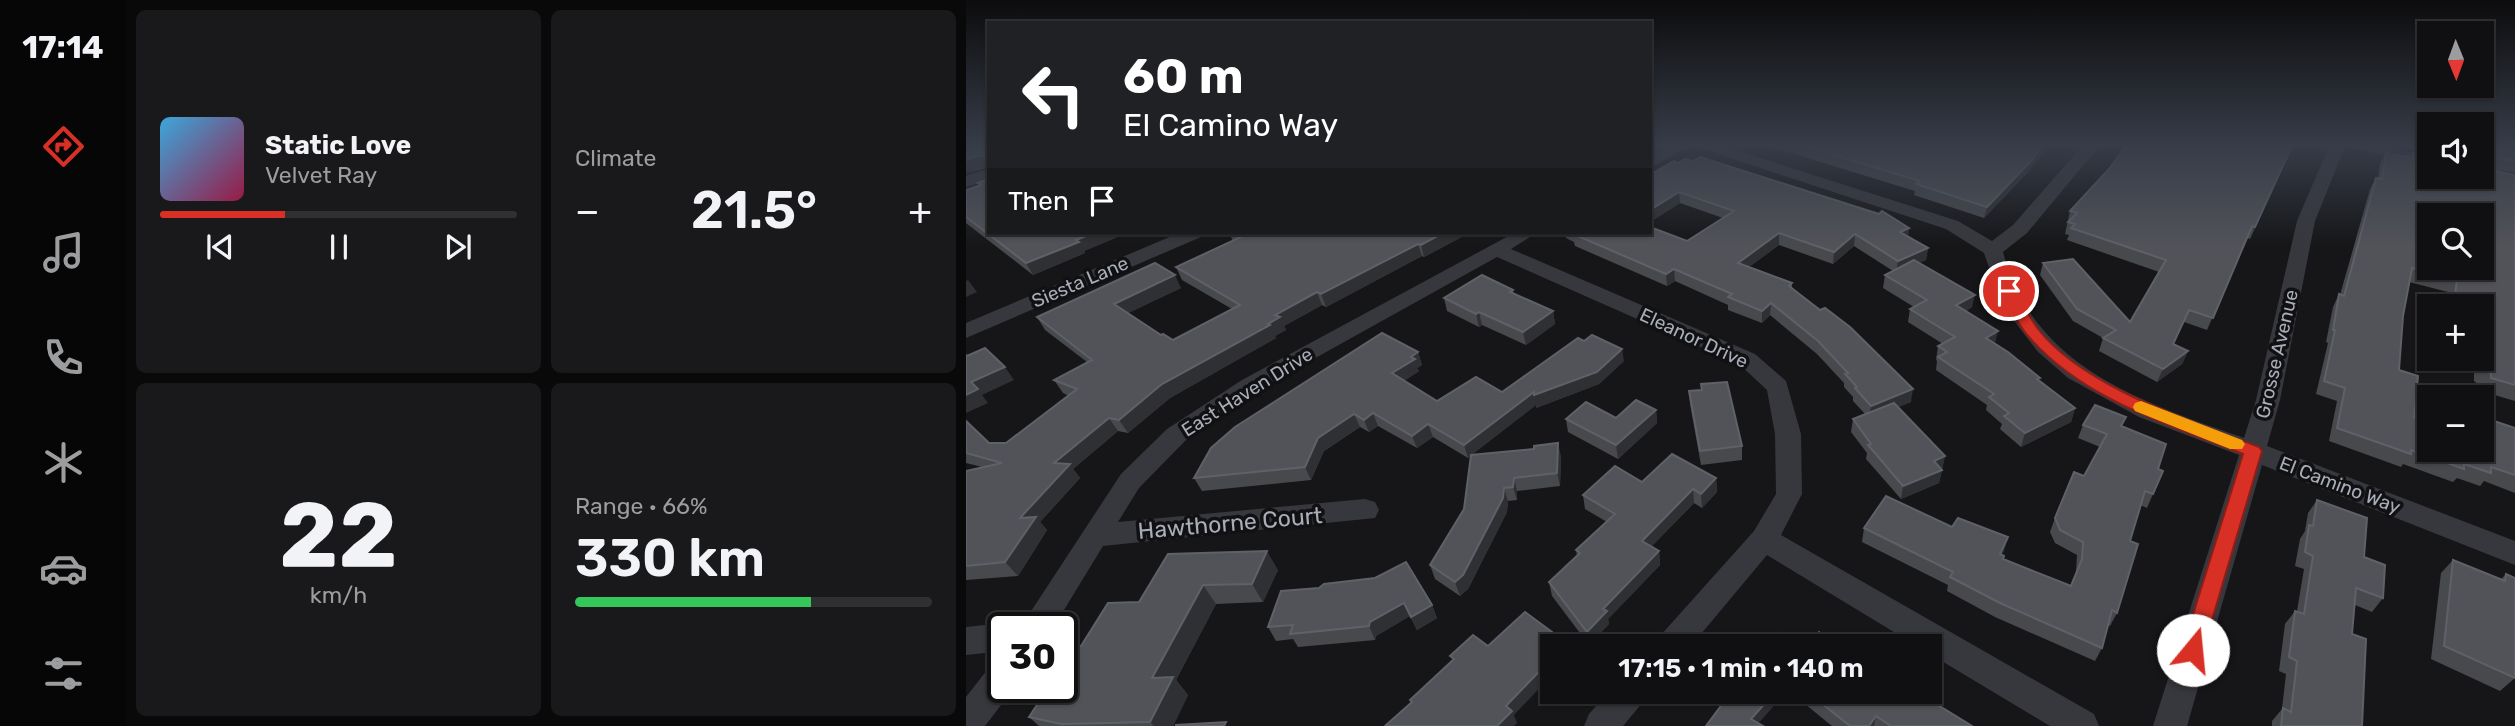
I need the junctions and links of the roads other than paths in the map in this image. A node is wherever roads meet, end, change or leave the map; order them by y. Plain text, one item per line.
1 (1802, 178) edge
2 (2064, 178) edge
3 (2324, 178) edge
4 (1190, 235) edge
5 (1523, 235) edge
6 (1496, 250) junction
7 (1993, 250) junction
8 (966, 331) edge
9 (2253, 451) junction
10 (1365, 510) dead end
11 (1094, 536) junction
12 (1764, 539) junction
13 (2515, 553) edge
14 (1046, 612) edge
15 (1681, 634) edge
16 (987, 639) edge
17 (966, 641) edge
18 (987, 697) edge
19 (1620, 704) edge
20 (966, 724) edge
21 (1601, 726) edge
22 (2082, 726) edge
23 (2170, 726) edge

1 - 7 street
2 - 7 street
3 - 9 street, Grosse Avenue
4 - 8 street, Siesta Lane
5 - 6 street, East Haven Drive
6 - 11 street, East Haven Drive
6 - 12 street, Eleanor Drive
7 - 9 street, El Camino Way
9 - 13 street, El Camino Way
9 - 23 street, Grosse Avenue
10 - 11 street, Hawthorne Court
11 - 14 street, East Haven Drive
12 - 15 street, Eleanor Drive
12 - 22 street
16 - 17 street
18 - 20 street
19 - 21 street

